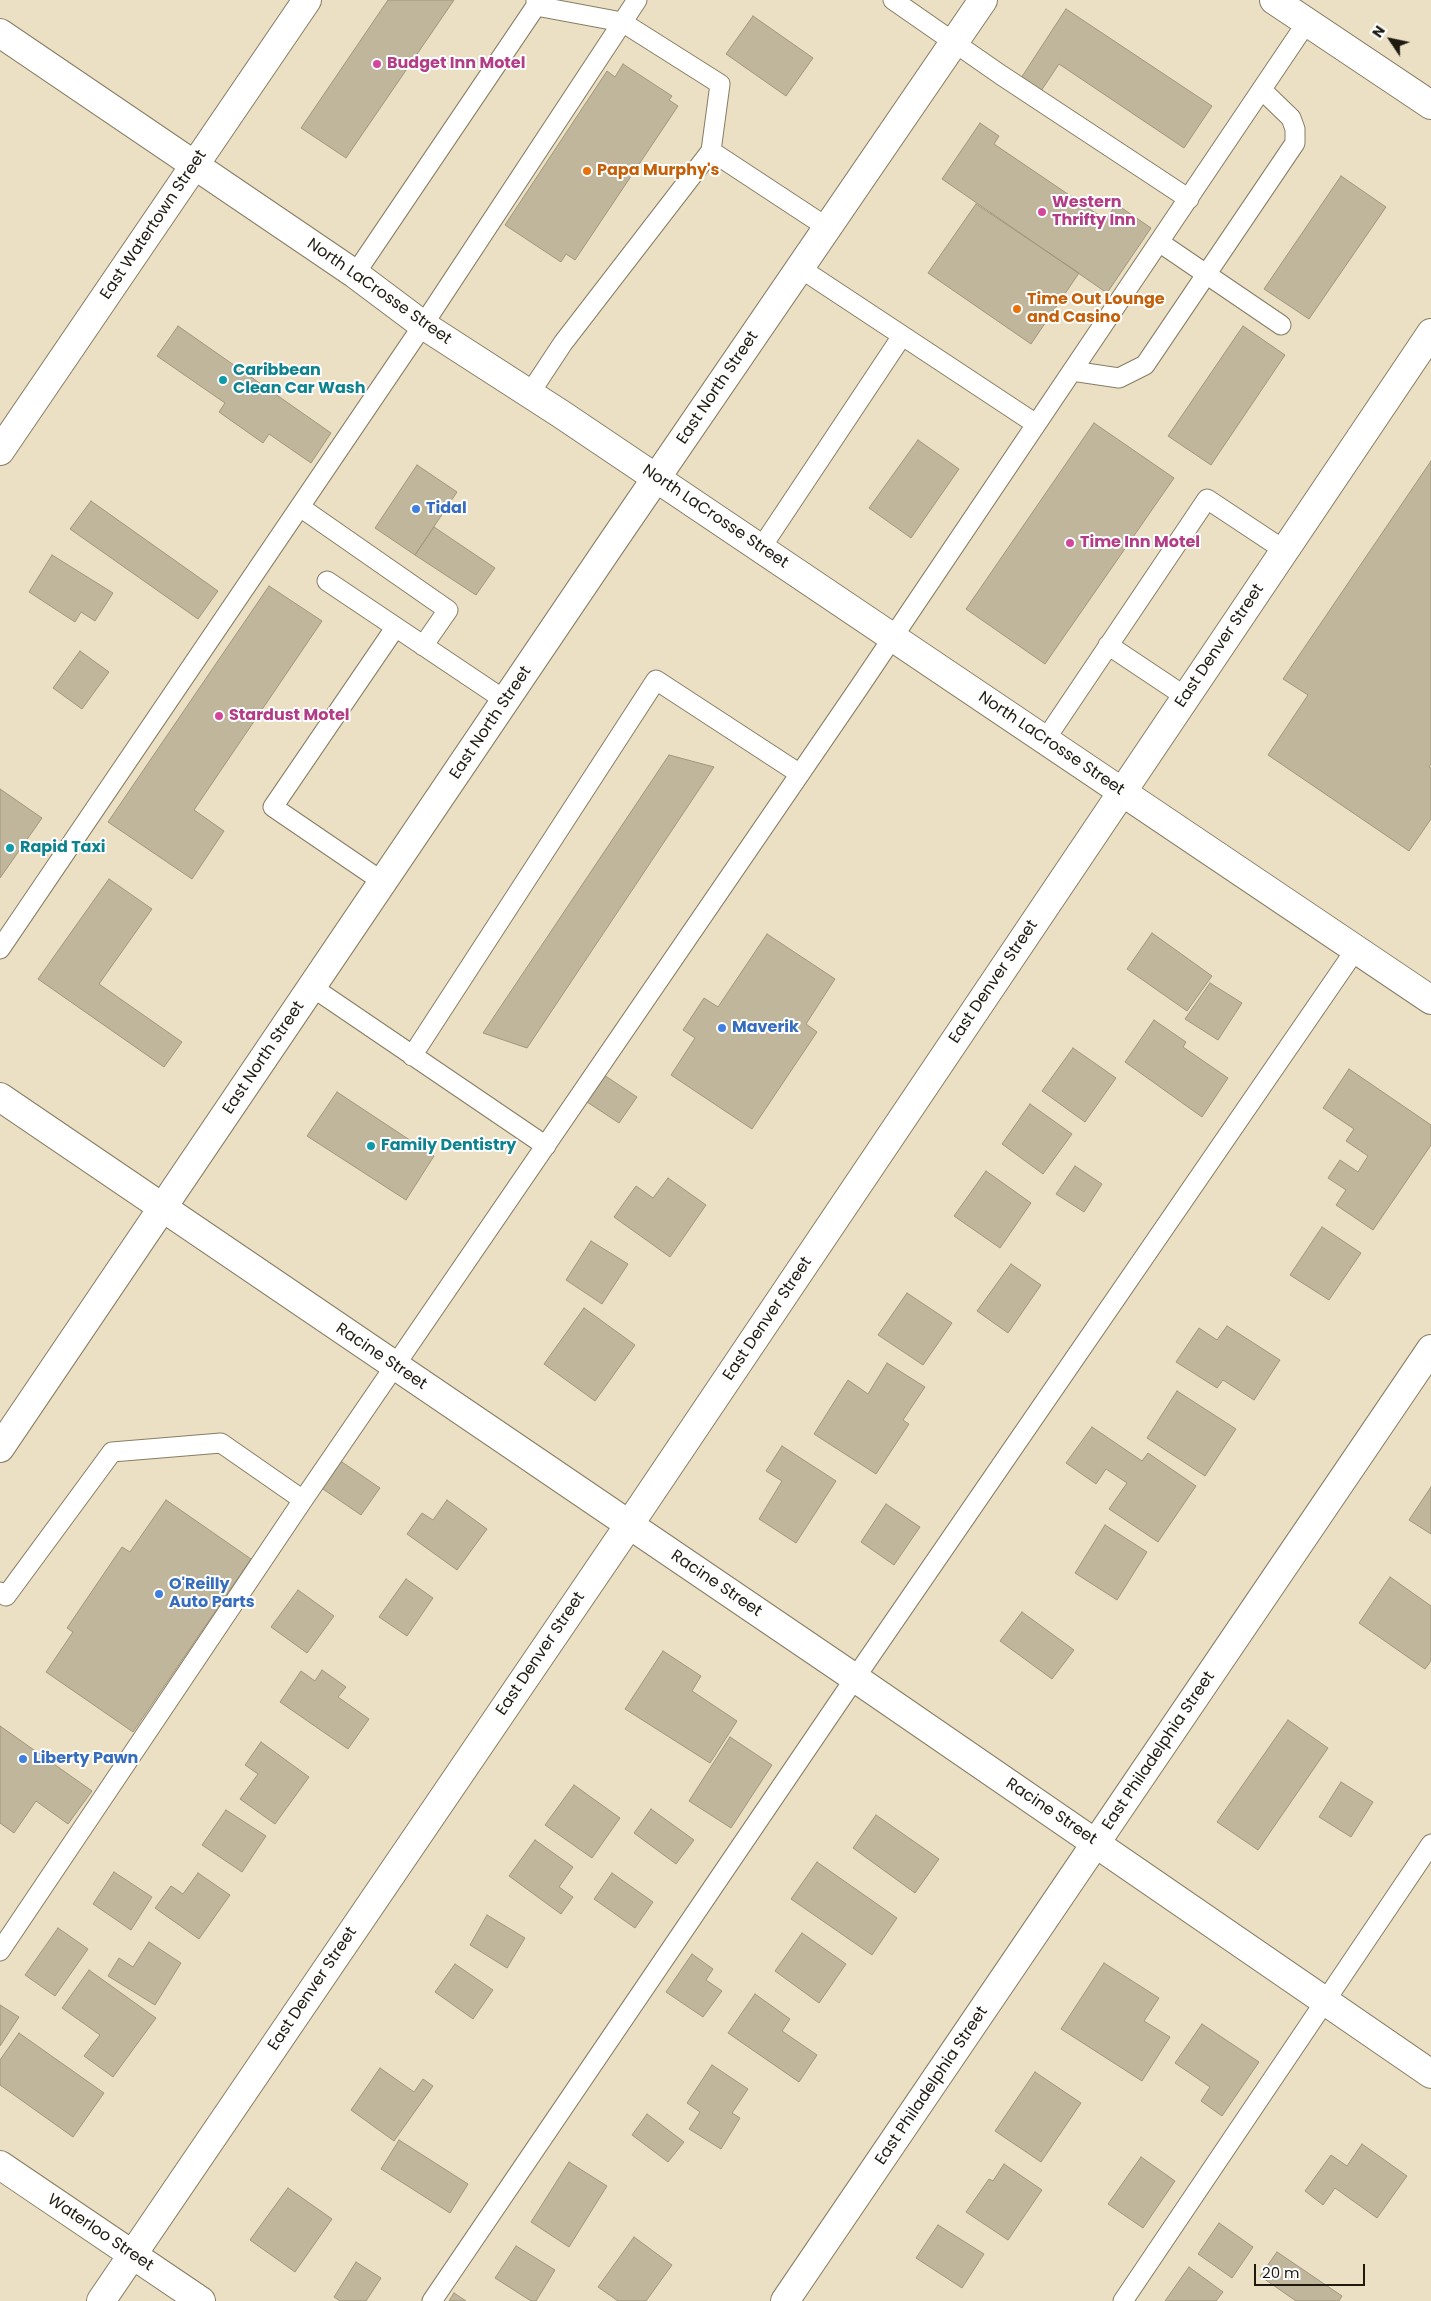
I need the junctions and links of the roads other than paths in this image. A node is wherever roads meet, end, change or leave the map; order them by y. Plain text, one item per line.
1 (307, 0) edge
2 (637, 0) edge
3 (893, 0) edge
4 (983, 0) edge
5 (1274, 0) edge
6 (536, 3) edge
7 (622, 22) junction
8 (1307, 22) junction
9 (0, 33) edge
10 (954, 43) junction
11 (1262, 90) junction
12 (1431, 105) edge
13 (711, 151) junction
14 (194, 166) junction
15 (1189, 198) junction
16 (828, 228) junction
17 (1159, 242) junction
18 (800, 268) junction
19 (354, 274) junction
20 (1206, 274) junction
21 (424, 325) junction
22 (1281, 325) dead end
23 (1431, 333) edge
24 (902, 336) junction
25 (1072, 371) junction
26 (530, 393) junction
27 (1036, 424) junction
28 (0, 451) edge
29 (657, 478) junction
30 (300, 507) junction
31 (761, 548) junction
32 (1284, 550) junction
33 (327, 581) dead end
34 (396, 628) junction
35 (893, 637) junction
36 (1108, 645) junction
37 (423, 646) junction
38 (1186, 697) junction
39 (506, 701) junction
40 (1045, 740) junction
41 (800, 774) junction
42 (1122, 792) junction
43 (382, 882) junction
44 (0, 949) edge
45 (1356, 949) junction
46 (312, 988) junction
47 (1431, 1000) edge
48 (412, 1056) junction
49 (0, 1097) edge
50 (546, 1146) junction
51 (162, 1208) junction
52 (1431, 1349) edge
53 (395, 1366) junction
54 (0, 1448) edge
55 (303, 1500) junction
56 (629, 1525) junction
57 (0, 1592) edge
58 (855, 1678) junction
59 (1096, 1843) junction
60 (1431, 1844) edge
61 (0, 1951) edge
62 (1325, 2001) junction
63 (1431, 2074) edge
64 (0, 2165) edge
65 (132, 2254) junction
66 (100, 2301) edge
67 (201, 2301) edge
68 (432, 2301) edge
69 (786, 2301) edge
70 (1123, 2301) edge

1 - 14 street, East Watertown Street
2 - 7 lane
3 - 10 lane
4 - 10 street, East North Street
5 - 8 street
6 - 7 lane
6 - 19 lane
7 - 13 lane
7 - 21 lane
8 - 11 lane
8 - 12 street
9 - 14 street, North LaCrosse Street
10 - 15 lane
10 - 16 street, East North Street
11 - 15 lane
11 - 20 lane
13 - 16 lane
13 - 26 lane
14 - 19 street, North LaCrosse Street
14 - 28 street, East Watertown Street
15 - 17 lane
16 - 18 street, East North Street
17 - 20 lane
17 - 25 lane
18 - 24 lane
18 - 29 street, East North Street
19 - 21 street, North LaCrosse Street
20 - 22 lane
20 - 25 lane
21 - 26 street, North LaCrosse Street
21 - 30 lane
23 - 32 street, East Denver Street
24 - 27 lane
24 - 31 lane
25 - 27 lane
26 - 29 street, North LaCrosse Street
27 - 35 lane
29 - 31 street, North LaCrosse Street
29 - 39 street, East North Street
30 - 37 lane
30 - 44 lane
31 - 35 street, North LaCrosse Street
32 - 36 lane
32 - 38 street, East Denver Street
33 - 34 lane
34 - 37 lane
34 - 43 lane
35 - 40 street, North LaCrosse Street
35 - 41 lane
36 - 38 lane
36 - 40 lane
37 - 39 lane
38 - 42 street, East Denver Street
39 - 43 street, East North Street
40 - 42 street, North LaCrosse Street
41 - 48 lane
41 - 50 lane
42 - 45 street, North LaCrosse Street
42 - 56 street, East Denver Street
43 - 46 street, East North Street
45 - 47 street, North LaCrosse Street
45 - 58 lane
46 - 48 lane
46 - 51 street, East North Street
48 - 50 lane
49 - 51 street, Racine Street
50 - 53 lane
51 - 53 street, Racine Street
51 - 54 street, East North Street
52 - 59 street, East Philadelphia Street
53 - 55 lane
53 - 56 street, Racine Street
55 - 57 lane
55 - 61 lane
56 - 58 street, Racine Street
56 - 65 street, East Denver Street
58 - 59 street, Racine Street
58 - 68 lane
59 - 62 street, Racine Street
59 - 69 street, East Philadelphia Street
60 - 62 lane
62 - 63 street, Racine Street
62 - 70 lane
64 - 65 street, Waterloo Street
65 - 66 street, East Denver Street
65 - 67 street, Waterloo Street

